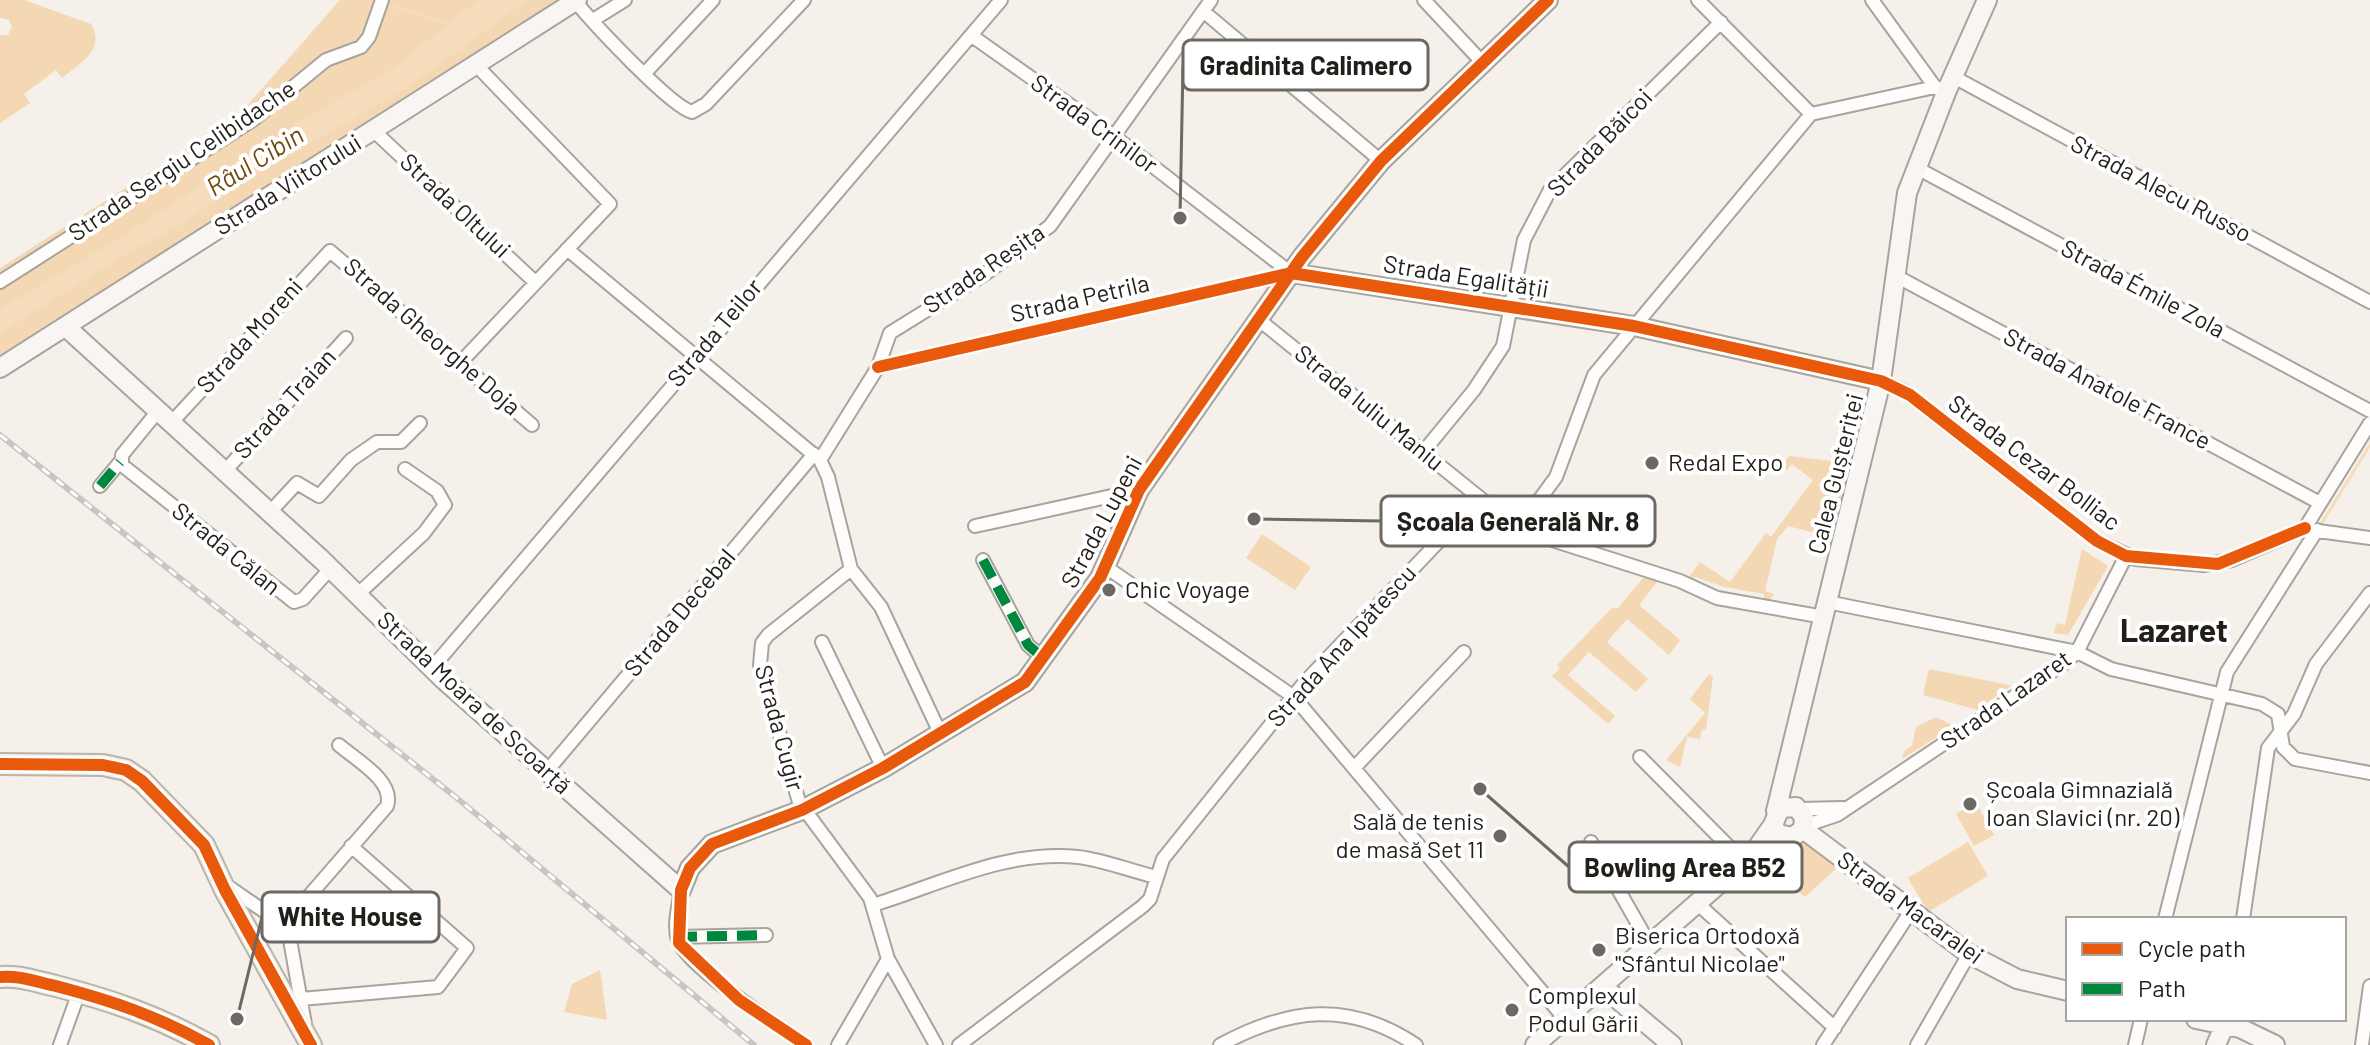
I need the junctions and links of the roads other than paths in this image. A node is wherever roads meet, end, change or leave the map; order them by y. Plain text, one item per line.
1 (382, 0) edge
2 (625, 0) edge
3 (713, 0) edge
4 (804, 0) edge
5 (1001, 0) edge
6 (1424, 0) edge
7 (1698, 0) edge
8 (1872, 0) edge
9 (1987, 0) edge
10 (576, 1) edge
11 (1536, 4) edge
12 (1207, 5) edge
13 (593, 20) junction
14 (1721, 22) junction
15 (972, 36) junction
16 (1481, 61) junction
17 (477, 66) junction
18 (645, 73) junction
19 (1945, 85) junction
20 (1811, 114) junction
21 (374, 131) junction
22 (1115, 137) junction
23 (1381, 161) junction
24 (1915, 167) junction
25 (567, 249) junction
26 (330, 251) joint
27 (1291, 273) junction
28 (1894, 275) junction
29 (0, 282) edge
30 (535, 282) junction
31 (2370, 302) edge
32 (1513, 306) junction
33 (1258, 319) junction
34 (1634, 326) junction
35 (66, 327) junction
36 (346, 338) dead end
37 (696, 356) junction
38 (461, 362) junction
39 (878, 367) junction
40 (0, 368) edge
41 (1881, 381) junction
42 (2370, 411) edge
43 (164, 417) junction
44 (420, 423) dead end
45 (2370, 423) edge
46 (532, 425) dead end
47 (1424, 451) junction
48 (817, 457) junction
49 (120, 462) junction
50 (405, 469) dead end
51 (225, 471) junction
52 (100, 486) dead end
53 (1139, 490) junction
54 (1480, 498) junction
55 (2320, 503) junction
56 (270, 512) junction
57 (1514, 524) junction
58 (975, 526) dead end
59 (2311, 529) junction
60 (2370, 538) edge
61 (2126, 556) junction
62 (983, 560) dead end
63 (1106, 567) junction
64 (331, 568) junction
65 (851, 569) junction
66 (2370, 593) edge
67 (358, 594) junction
68 (1826, 610) junction
69 (822, 642) dead end
70 (1464, 652) dead end
71 (2077, 652) junction
72 (1044, 659) junction
73 (432, 668) junction
74 (2219, 696) junction
75 (1294, 697) junction
76 (2280, 732) junction
77 (941, 735) junction
78 (339, 745) dead end
79 (1640, 757) dead end
80 (0, 764) edge
81 (1355, 767) junction
82 (883, 768) junction
83 (547, 771) junction
84 (2370, 773) edge
85 (802, 810) junction
86 (1791, 821) junction
87 (1591, 842) dead end
88 (351, 846) junction
89 (1747, 859) junction
90 (1156, 877) junction
91 (220, 880) junction
92 (681, 890) junction
93 (302, 904) junction
94 (1698, 904) junction
95 (873, 905) junction
96 (1911, 911) junction
97 (271, 916) junction
98 (2165, 917) edge
99 (2243, 917) edge
100 (766, 935) dead end
101 (677, 937) junction
102 (290, 940) junction
103 (1650, 945) junction
104 (1969, 954) junction
105 (888, 959) junction
106 (0, 977) edge
107 (2370, 986) edge
108 (1603, 987) junction
109 (2066, 991) edge
110 (79, 992) junction
111 (301, 999) junction
112 (1565, 1019) junction
113 (2141, 1021) edge
114 (2227, 1022) edge
115 (1835, 1028) junction
116 (309, 1043) edge
117 (60, 1045) edge
118 (209, 1045) edge
119 (806, 1045) edge
120 (838, 1045) edge
121 (936, 1045) edge
122 (959, 1045) edge
123 (1220, 1045) edge
124 (1416, 1045) edge
125 (1535, 1045) edge
126 (1672, 1045) edge
127 (1823, 1045) edge
128 (1917, 1045) edge
129 (2135, 1045) edge
130 (2218, 1045) edge
131 (2275, 1045) edge
132 (2362, 1045) edge

1 - 29 street, Strada Sergiu Celibidache
2 - 13 street
3 - 18 street
4 - 18 street, Strada Viitorului
5 - 15 street, Strada Teilor
6 - 16 street
7 - 14 street
8 - 19 street
9 - 19 street, Calea Gușteriței
10 - 13 street, Strada Viitorului
10 - 17 street, Strada Viitorului
11 - 16 street, Strada Lupeni
12 - 22 street, Strada Reșița
12 - 23 street
13 - 18 street, Strada Viitorului
14 - 20 street
14 - 32 street, Strada Băicoi
15 - 22 street, Strada Crinilor
15 - 37 street, Strada Teilor
16 - 23 street, Strada Lupeni
17 - 21 street, Strada Viitorului
17 - 25 street
19 - 20 street
19 - 24 street, Calea Gușteriței
19 - 31 street, Strada Alecu Russo
20 - 34 street
21 - 30 street, Strada Oltului
21 - 35 street, Strada Viitorului
22 - 27 street, Strada Crinilor
22 - 39 street, Strada Reșița
23 - 27 street, Strada Lupeni
24 - 28 street, Calea Gușteriței
24 - 42 street, Strada Émile Zola
25 - 30 street
25 - 37 street
26 - 38 street, Strada Gheorghe Doja
26 - 43 street, Strada Moreni
27 - 32 street, Strada Egalității
27 - 33 street, Strada Lupeni
27 - 39 street, Strada Petrila
28 - 41 street, Calea Gușteriței
28 - 55 street, Strada Anatole France
30 - 38 street
32 - 34 street, Strada Egalității
32 - 47 street, Strada Băicoi
33 - 47 street, Strada Iuliu Maniu
33 - 53 street, Strada Lupeni
34 - 41 street, Strada Egalității
34 - 57 street
35 - 40 street, Strada Viitorului
35 - 43 street, Strada Moara de Scoarță
36 - 51 street, Strada Traian
37 - 48 street
37 - 73 street, Strada Teilor
38 - 46 street, Strada Gheorghe Doja
39 - 48 street, Strada Reșița
41 - 61 street, Strada Cezar Bolliac
41 - 68 street, Calea Gușteriței
43 - 49 street
43 - 51 street, Strada Moara de Scoarță
44 - 56 street
45 - 55 street
47 - 54 street, Strada Iuliu Maniu
48 - 65 street
48 - 83 street, Strada Decebal
49 - 52 street
49 - 64 street, Strada Călan
50 - 67 street
51 - 56 street, Strada Moara de Scoarță
53 - 58 street
53 - 63 street, Strada Lupeni
54 - 57 street
54 - 75 street, Strada Ana Ipătescu
55 - 59 street
56 - 64 street, Strada Moara de Scoarță
57 - 68 street
59 - 60 street
59 - 61 street, Strada Cezar Bolliac
59 - 74 street
61 - 71 street, Strada Lazaret
62 - 72 street
63 - 72 street, Strada Lupeni
63 - 75 street
64 - 67 street, Strada Moara de Scoarță
65 - 77 street
65 - 85 street, Strada Cugir
66 - 76 street
67 - 73 street, Strada Moara de Scoarță
68 - 71 street
68 - 86 street, Calea Gușteriței
69 - 82 street
70 - 81 street
71 - 74 street
71 - 86 street, Strada Lazaret
72 - 77 street, Strada Lupeni
73 - 83 street, Strada Moara de Scoarță
74 - 76 street
74 - 98 street
75 - 81 street
75 - 90 street, Strada Ana Ipătescu
76 - 84 street
76 - 99 street
77 - 82 street, Strada Lupeni
78 - 88 street
79 - 89 street
80 - 91 main road
81 - 112 street
82 - 85 street, Strada Lupeni
83 - 92 street, Strada Moara de Scoarță
85 - 92 street, Strada Lupeni
85 - 95 street
86 - 89 street
86 - 96 street, Strada Macaralei
87 - 103 street
88 - 93 street
88 - 111 street
89 - 94 street
90 - 95 street
90 - 122 street, Strada Ana Ipătescu
91 - 97 street
91 - 116 main road
92 - 101 street
93 - 97 street
93 - 102 street
94 - 103 street
94 - 115 street
95 - 105 street
96 - 104 street, Strada Macaralei
96 - 115 street
97 - 102 street
100 - 101 street
101 - 119 street
102 - 111 street
103 - 108 street
104 - 109 street, Strada Macaralei
104 - 128 street
105 - 120 street
105 - 121 street
106 - 110 main road
107 - 132 street
108 - 112 street
108 - 126 street
110 - 117 street
110 - 118 main road
111 - 116 street
112 - 125 street
113 - 129 street
114 - 130 street
114 - 131 street
115 - 127 street
123 - 124 street

